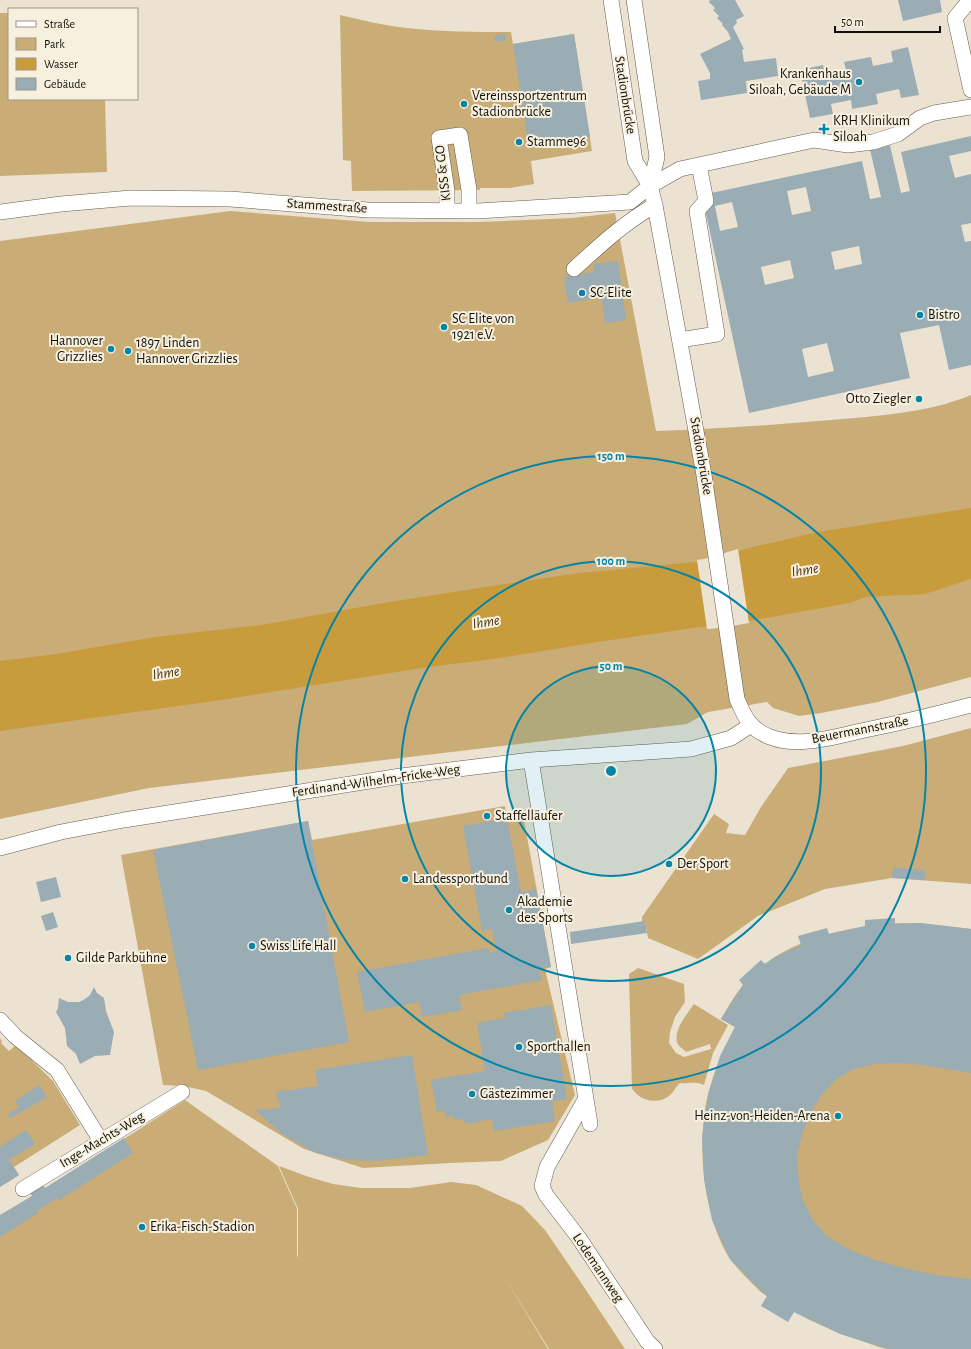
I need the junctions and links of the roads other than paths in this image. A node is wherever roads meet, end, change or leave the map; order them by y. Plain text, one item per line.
1 (611, 0) edge
2 (634, 0) edge
3 (970, 0) edge
4 (971, 90) edge
5 (971, 107) edge
6 (699, 165) junction
7 (650, 186) junction
8 (654, 205) junction
9 (447, 210) junction
10 (469, 211) junction
11 (0, 212) edge
12 (574, 268) dead end
13 (680, 340) junction
14 (971, 705) edge
15 (751, 725) junction
16 (531, 760) junction
17 (0, 848) edge
18 (0, 1020) edge
19 (182, 1092) dead end
20 (585, 1100) junction
21 (590, 1124) dead end
22 (101, 1141) junction
23 (23, 1189) dead end
24 (655, 1349) edge

1 - 7 street, Stadionbrücke
2 - 7 street, Stadionbrücke
3 - 4 street
5 - 6 street, Stammestraße
6 - 7 street, Stammestraße
6 - 13 street
7 - 8 street, Stadionbrücke
7 - 10 street, Stammestraße
8 - 12 street
8 - 13 street, Stadionbrücke
9 - 10 street, Stammestraße
9 - 10 street, KISS & GO
9 - 11 street, Stammestraße
13 - 15 street, Stadionbrücke
14 - 15 street, Beuermannstraße
15 - 16 street, Ferdinand-Wilhelm-Fricke-Weg
16 - 17 street, Ferdinand-Wilhelm-Fricke-Weg
16 - 20 street
18 - 22 street
19 - 22 street, Inge-Machts-Weg
20 - 21 street
20 - 24 street, Lodemannweg
22 - 23 street, Inge-Machts-Weg

